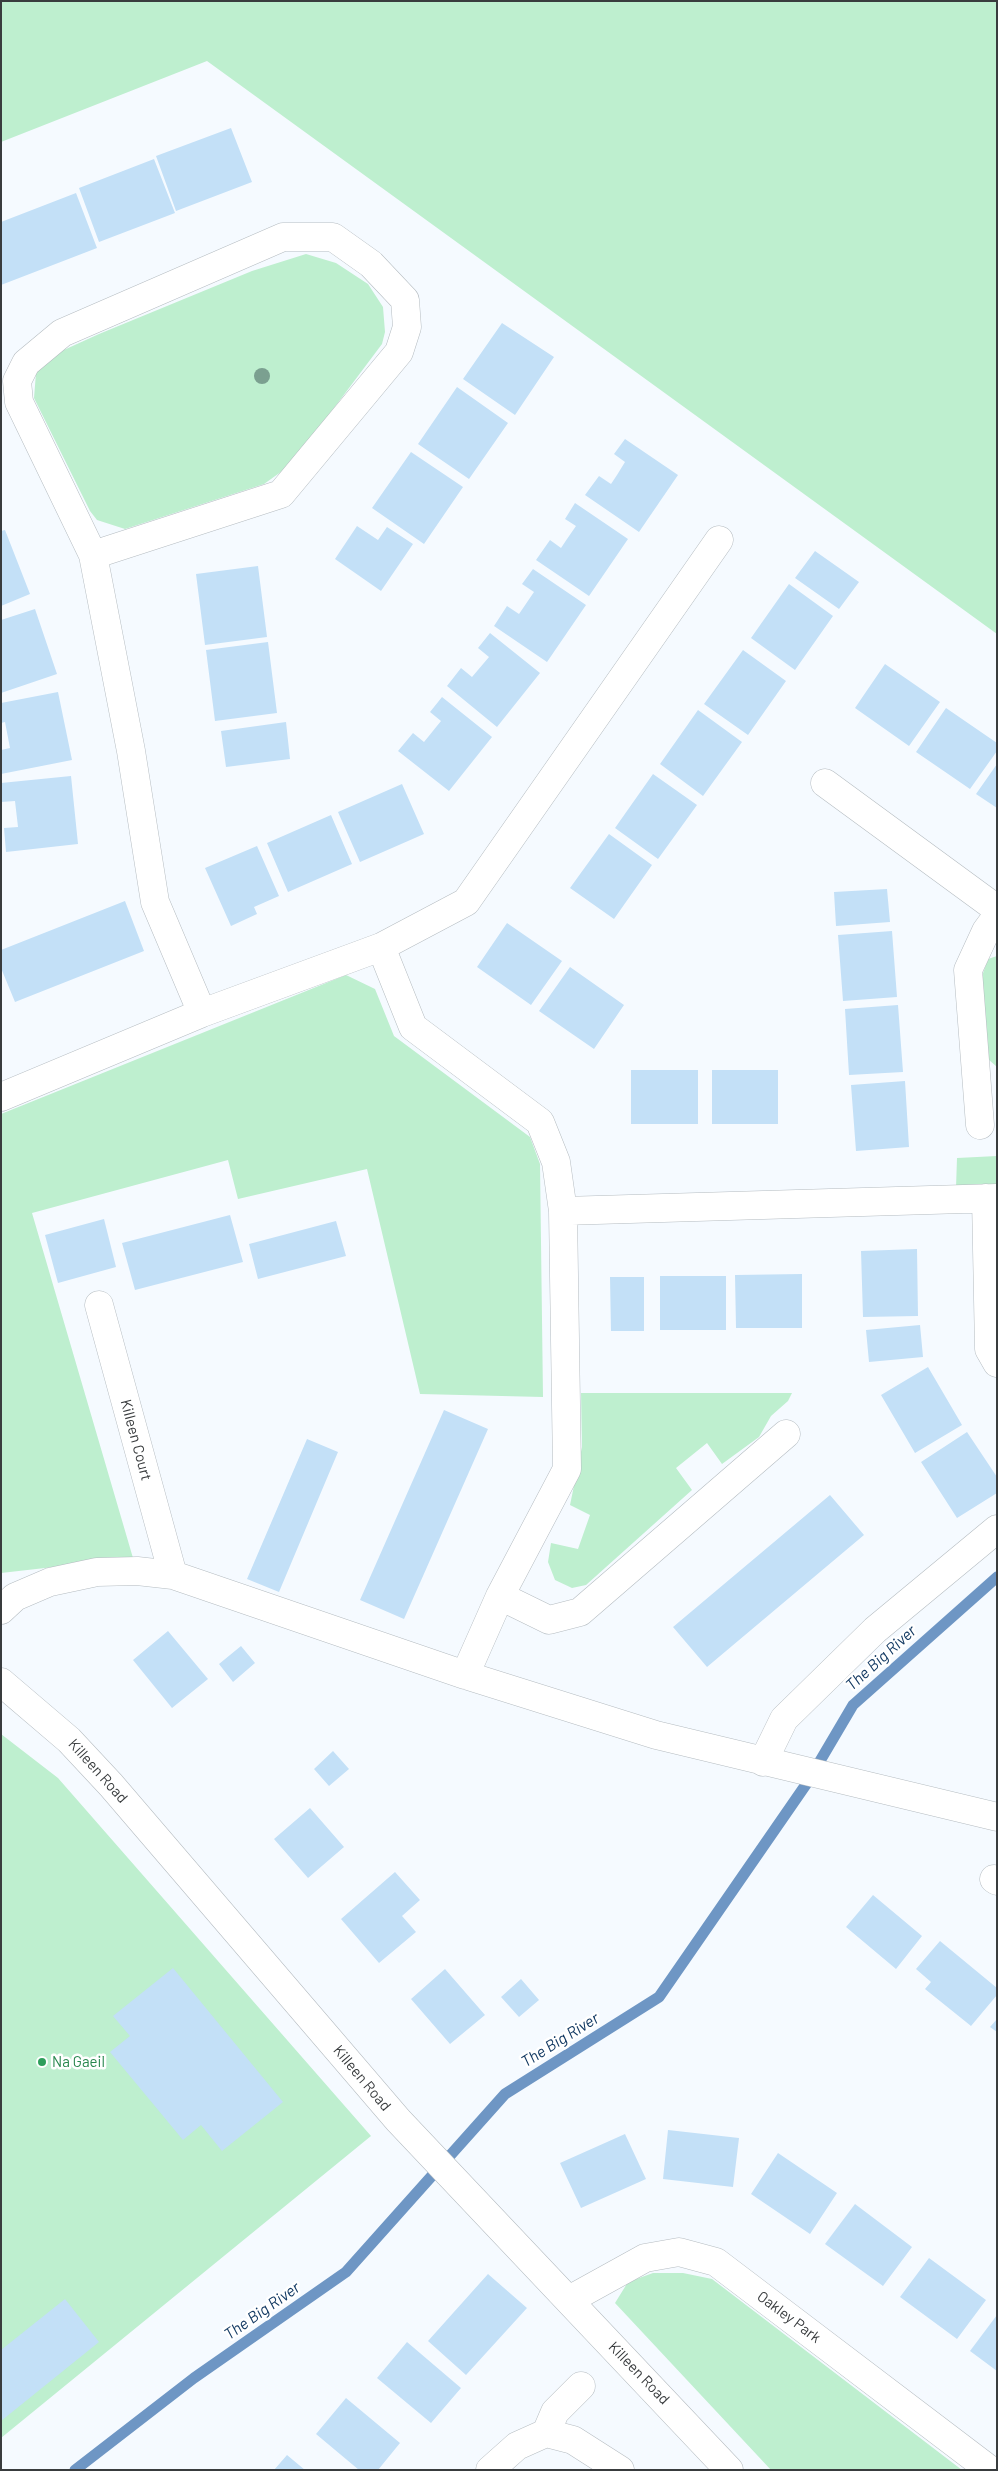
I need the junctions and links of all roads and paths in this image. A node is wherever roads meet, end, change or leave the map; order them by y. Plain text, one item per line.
1 (719, 540) dead end
2 (93, 555) junction
3 (825, 783) dead end
4 (997, 909) edge
5 (997, 916) edge
6 (381, 947) junction
7 (202, 1013) junction
8 (1, 1097) edge
9 (980, 1125) dead end
10 (992, 1198) edge
11 (563, 1211) junction
12 (99, 1305) dead end
13 (997, 1363) edge
14 (786, 1434) dead end
15 (997, 1529) edge
16 (173, 1576) junction
17 (500, 1596) junction
18 (1, 1610) edge
19 (465, 1676) junction
20 (1, 1682) edge
21 (775, 1765) junction
22 (997, 1817) edge
23 (569, 2300) junction
24 (581, 2386) dead end
25 (546, 2433) junction
26 (490, 2470) edge
27 (620, 2470) edge
28 (729, 2470) edge
29 (990, 2470) edge

1 - 6 street
2 - 2 street
2 - 7 street
3 - 4 street
5 - 9 street
6 - 7 street
6 - 11 street
7 - 8 street
10 - 11 street
10 - 13 street
11 - 17 street
12 - 16 street, Killeen Court
14 - 17 street
15 - 21 street
16 - 18 street
16 - 19 street
17 - 19 street
19 - 21 street
20 - 23 street, Killeen Road
21 - 22 street
23 - 28 street, Killeen Road
23 - 29 street, Oakley Park
24 - 25 street
25 - 26 street
25 - 27 street

